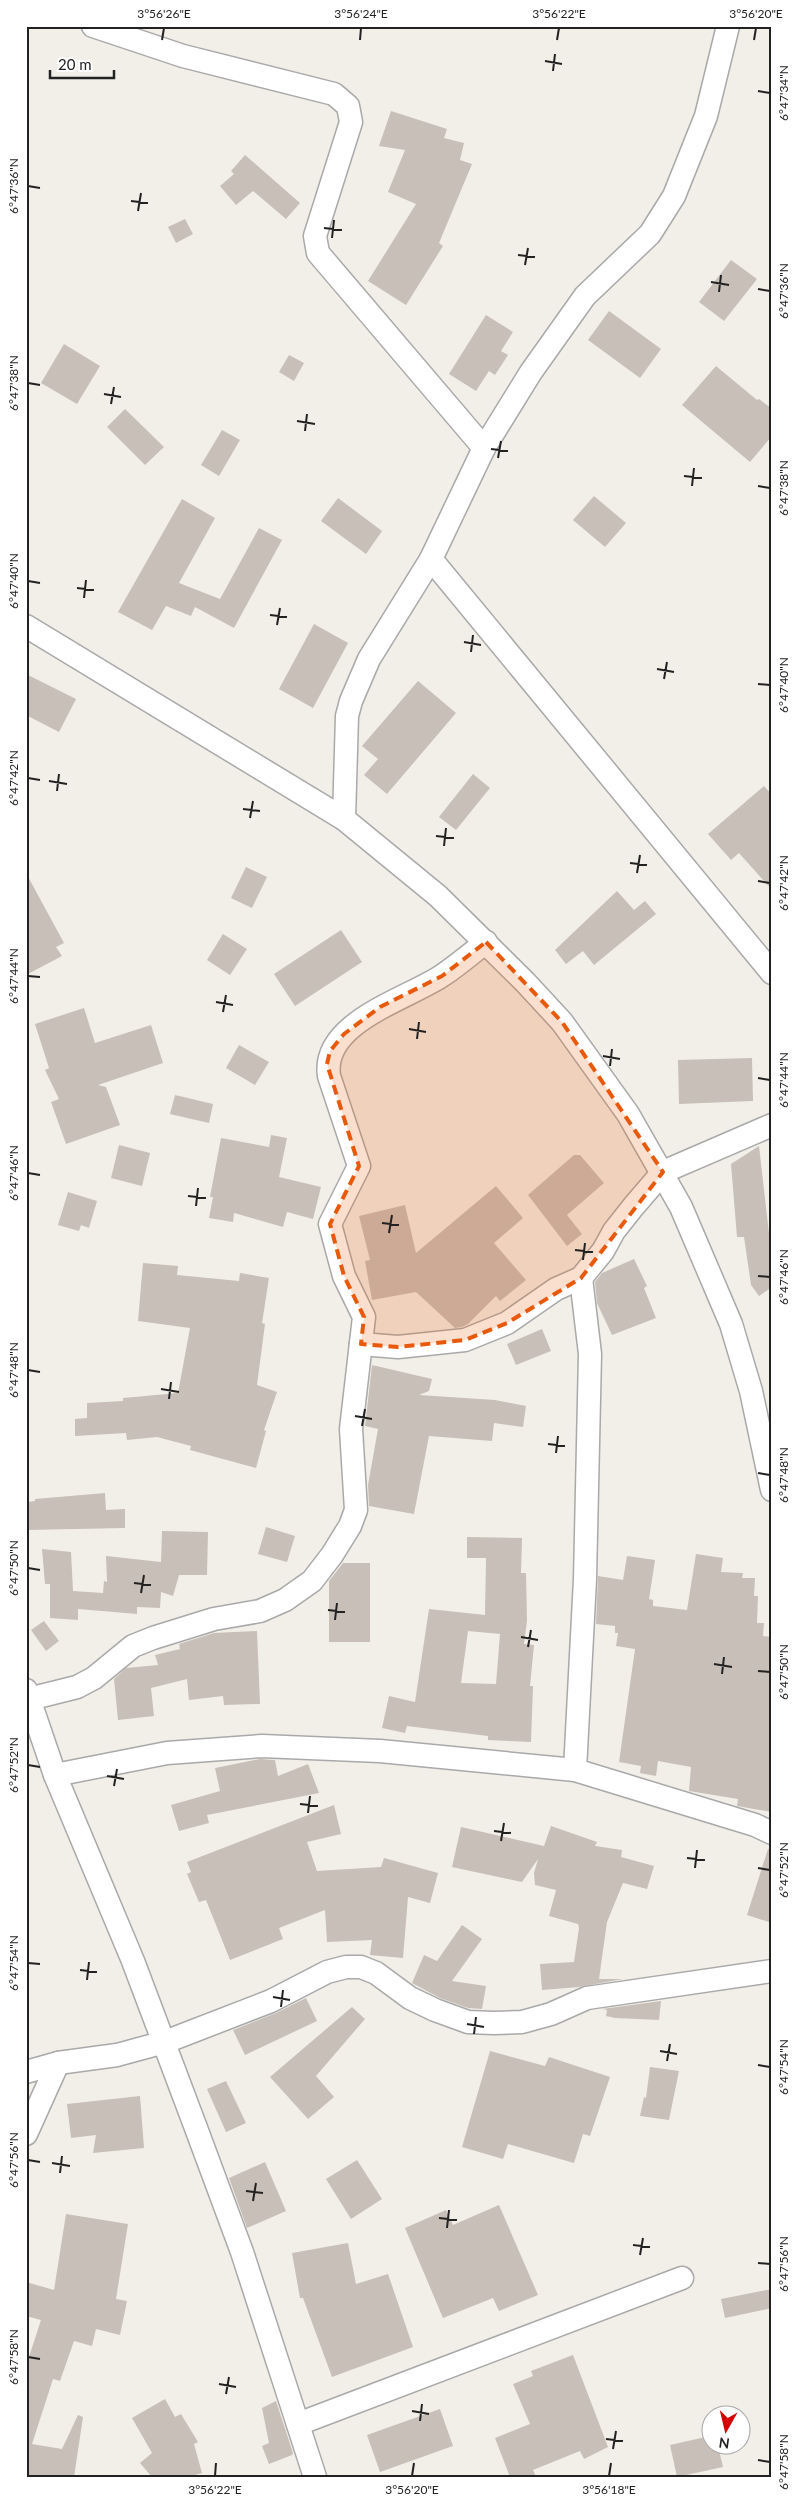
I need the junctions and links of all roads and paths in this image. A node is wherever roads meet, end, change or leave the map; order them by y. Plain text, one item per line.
1 (93, 26) edge
2 (728, 26) edge
3 (484, 448) junction
4 (431, 559) junction
5 (26, 626) edge
6 (344, 819) junction
7 (486, 942) junction
8 (772, 973) edge
9 (772, 1124) edge
10 (663, 1172) junction
11 (581, 1278) junction
12 (361, 1344) junction
13 (772, 1490) edge
14 (28, 1695) edge
15 (575, 1770) junction
16 (56, 1775) junction
17 (772, 1832) edge
18 (772, 1971) edge
19 (165, 2042) junction
20 (58, 2063) junction
21 (26, 2072) edge
22 (26, 2134) edge
23 (682, 2278) dead end
24 (298, 2424) junction
25 (316, 2477) edge

1 - 3 street
2 - 3 street
3 - 4 street
4 - 6 street
4 - 8 street
5 - 6 street
6 - 7 street
7 - 10 street
7 - 12 street
9 - 10 street
10 - 11 street
10 - 13 street
11 - 12 street
11 - 15 street
12 - 14 street
14 - 16 street
15 - 16 street
15 - 17 street
16 - 19 street
18 - 19 street
19 - 20 street
19 - 24 street
20 - 21 street
20 - 22 street
23 - 24 street
24 - 25 street

